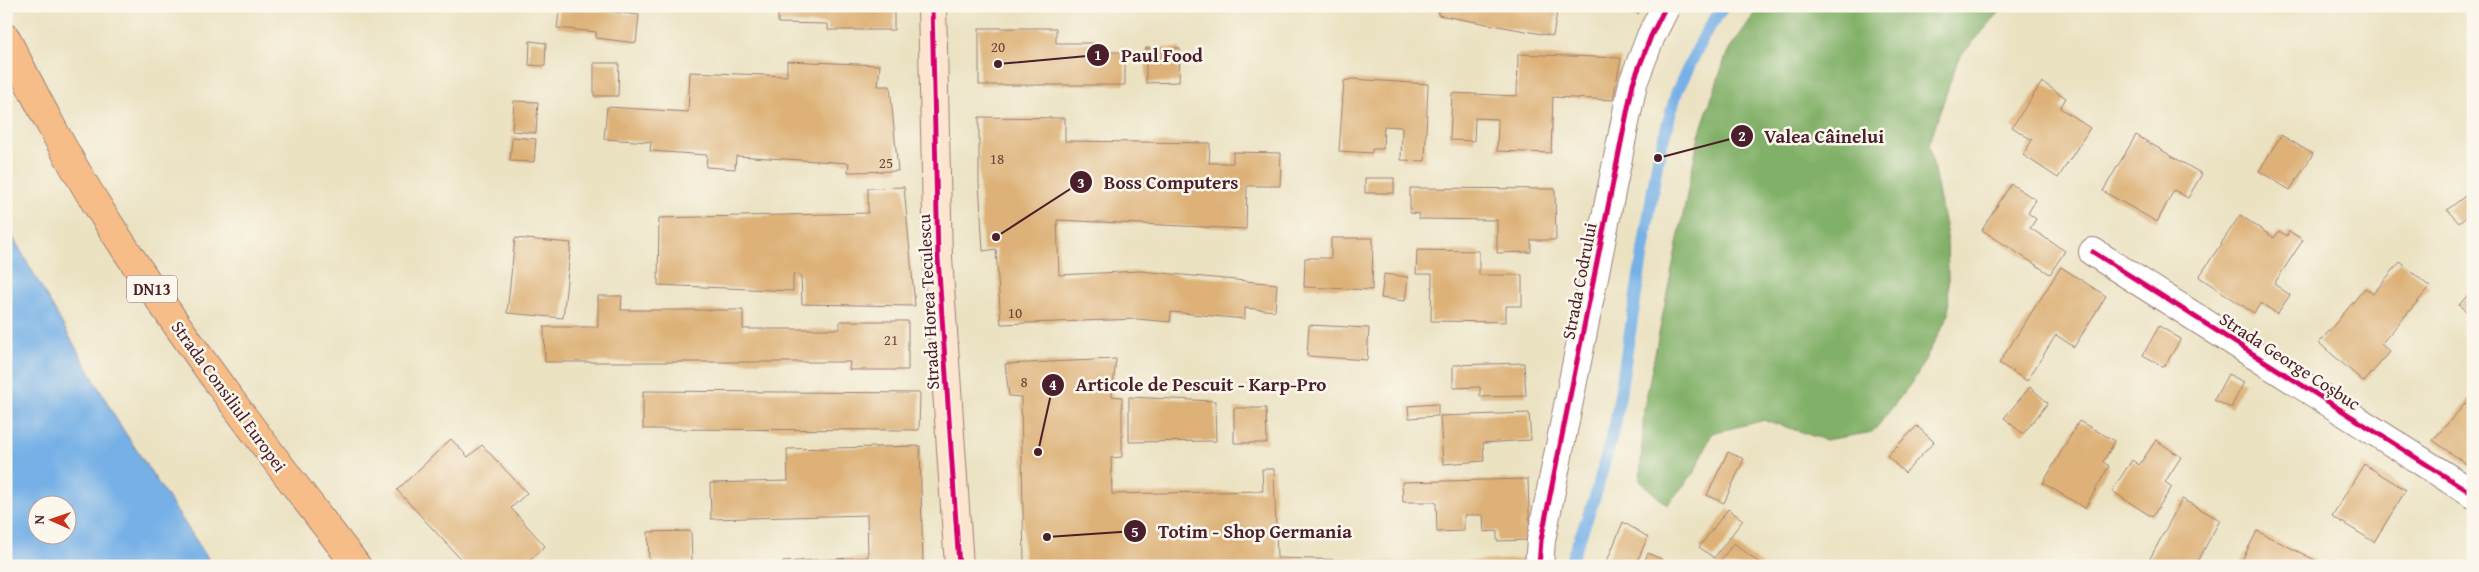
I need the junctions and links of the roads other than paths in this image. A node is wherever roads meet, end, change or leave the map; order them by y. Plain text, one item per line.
1 (932, 6) edge
2 (1666, 6) edge
3 (6, 38) edge
4 (2093, 252) dead end
5 (2473, 494) edge
6 (1540, 553) edge
7 (357, 566) edge
8 (959, 566) edge

1 - 8 street, Strada Horea Teculescu
2 - 6 street, Strada Codrului
3 - 7 highway, Strada Consiliul Europei / DN13
4 - 5 street, Strada George Coșbuc

